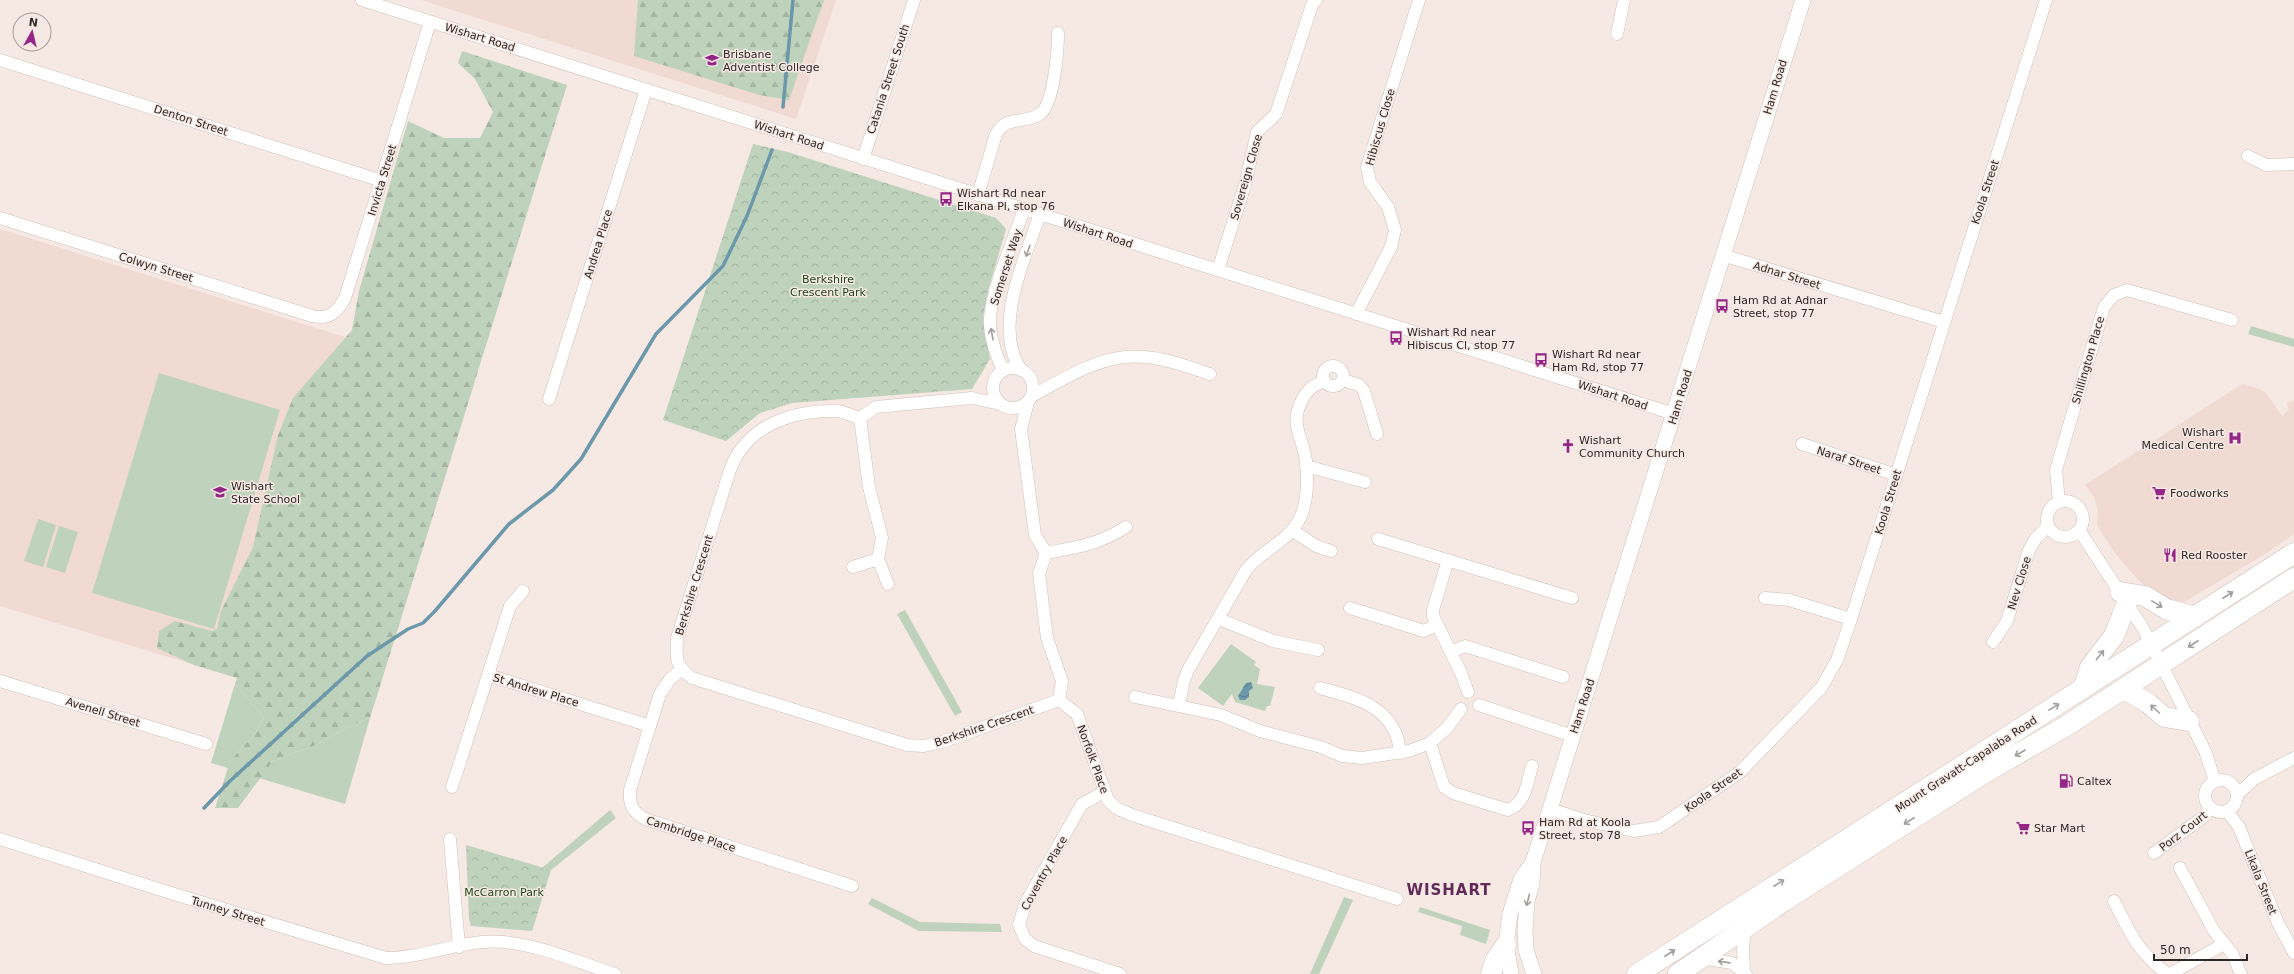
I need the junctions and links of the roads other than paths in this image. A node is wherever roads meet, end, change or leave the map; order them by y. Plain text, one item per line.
1 (362, 0) edge
2 (914, 0) edge
3 (1316, 0) edge
4 (1418, 0) edge
5 (1624, 0) edge
6 (1803, 0) edge
7 (2046, 0) edge
8 (430, 22) junction
9 (1058, 33) dead end
10 (1617, 34) dead end
11 (0, 60) edge
12 (646, 90) junction
13 (2248, 156) dead end
14 (863, 159) junction
15 (2294, 164) edge
16 (382, 181) junction
17 (978, 195) junction
18 (1024, 209) junction
19 (1040, 214) junction
20 (0, 218) edge
21 (1722, 255) junction
22 (1218, 270) junction
23 (1356, 314) junction
24 (312, 316) joint
25 (2232, 320) dead end
26 (1944, 322) junction
27 (1003, 371) junction
28 (1026, 374) junction
29 (1210, 374) dead end
30 (1343, 380) junction
31 (1324, 381) junction
32 (1057, 383) junction
33 (994, 384) junction
34 (972, 398) junction
35 (549, 399) dead end
36 (1030, 399) junction
37 (1004, 406) junction
38 (1674, 414) junction
39 (860, 418) junction
40 (1021, 429) junction
41 (1377, 434) dead end
42 (1802, 444) dead end
43 (1306, 466) junction
44 (1896, 475) junction
45 (1366, 482) dead end
46 (2059, 502) junction
47 (2048, 526) junction
48 (1126, 527) dead end
49 (1292, 530) junction
50 (2079, 530) junction
51 (1378, 539) dead end
52 (1331, 551) dead end
53 (1046, 553) junction
54 (2294, 553) edge
55 (878, 559) junction
56 (1448, 560) junction
57 (853, 567) dead end
58 (2294, 578) edge
59 (888, 584) dead end
60 (523, 591) dead end
61 (1572, 598) dead end
62 (1766, 598) dead end
63 (2124, 598) junction
64 (1350, 608) dead end
65 (2195, 617) junction
66 (1219, 619) junction
67 (1851, 619) junction
68 (1436, 625) junction
69 (1993, 642) dead end
70 (2151, 644) junction
71 (1318, 650) dead end
72 (1450, 652) junction
73 (2160, 665) junction
74 (681, 670) junction
75 (488, 675) junction
76 (1563, 677) dead end
77 (0, 681) edge
78 (1320, 688) dead end
79 (2083, 689) junction
80 (2124, 689) junction
81 (1468, 692) dead end
82 (1135, 697) dead end
83 (1059, 700) junction
84 (1179, 705) junction
85 (1479, 705) dead end
86 (1461, 709) dead end
87 (2189, 721) junction
88 (650, 726) junction
89 (1573, 736) junction
90 (1430, 743) junction
91 (206, 744) dead end
92 (1401, 753) junction
93 (2294, 758) edge
94 (1532, 766) dead end
95 (2254, 779) junction
96 (2219, 780) junction
97 (452, 787) dead end
98 (1104, 792) junction
99 (2237, 795) junction
100 (2211, 808) junction
101 (1550, 809) junction
102 (2227, 811) junction
103 (0, 839) edge
104 (450, 839) dead end
105 (2154, 853) dead end
106 (1533, 862) junction
107 (2180, 868) dead end
108 (852, 886) dead end
109 (1397, 899) dead end
110 (2114, 901) dead end
111 (1745, 927) junction
112 (2224, 944) junction
113 (1506, 945) junction
114 (459, 947) junction
115 (2294, 953) edge
116 (1702, 958) junction
117 (1745, 972) edge
118 (615, 974) edge
119 (1120, 974) edge
120 (1491, 974) edge
121 (1511, 974) edge
122 (1534, 974) edge
123 (1637, 974) edge
124 (1678, 974) edge
125 (2168, 974) edge
126 (2241, 974) edge

1 - 8 street, Wishart Road
2 - 14 street, Catania Street South
3 - 22 street, Sovereign Close
4 - 23 street, Hibiscus Close
5 - 10 street
6 - 21 street, Ham Road
7 - 26 street, Koola Street
8 - 12 street, Wishart Road
8 - 16 street, Invicta Street
9 - 17 street
11 - 16 street, Denton Street
12 - 14 street, Wishart Road
12 - 35 street, Andrea Place
13 - 15 street
14 - 17 street, Wishart Road
16 - 24 street, Invicta Street
17 - 18 street, Wishart Road
18 - 19 street, Wishart Road
27 -> 18 street, Somerset Way
19 - 22 street, Wishart Road
19 -> 28 street, Somerset Way
20 - 24 street, Colwyn Street
21 - 26 street, Adnar Street
21 - 38 street, Ham Road
22 - 23 street, Wishart Road
23 - 38 street, Wishart Road
25 - 46 street, Shillington Place
26 - 44 street, Koola Street
27 - 28 street
27 - 33 street
28 - 32 street
28 - 36 street
29 - 32 street
30 - 31 street
30 - 31 street
30 - 41 street
31 - 43 street
32 - 36 street
33 - 34 street
33 - 37 street
34 - 37 street
34 - 39 street
36 - 37 street
36 - 40 street
37 - 40 street
38 - 89 street, Ham Road
39 - 55 street
39 - 74 street, Berkshire Crescent
40 - 53 street
42 - 44 street, Naraf Street
43 - 45 street
43 - 49 street
44 - 67 street, Koola Street
46 - 47 street
46 - 50 street
47 - 50 street
47 - 69 street, Nev Close
48 - 53 street
49 - 52 street
49 - 66 street
50 - 63 street
51 - 56 street
53 - 83 street
65 -> 54 highway, Mount Gravatt-Capalaba Road
55 - 57 street
55 - 59 street
56 - 61 street
56 - 68 street
58 -> 73 highway, Mount Gravatt-Capalaba Road
60 - 75 street
62 - 67 street
63 -> 65 highway
63 - 70 street
79 -> 63 highway
64 - 68 street
65 - 70 highway, Mount Gravatt-Capalaba Road
66 - 71 street
66 - 84 street
67 - 101 street, Koola Street
68 - 72 street
70 - 73 street
70 - 79 highway, Mount Gravatt-Capalaba Road
72 - 76 street
72 - 81 street
73 - 80 highway, Mount Gravatt-Capalaba Road
73 - 87 street
74 - 83 street, Berkshire Crescent
74 - 88 street, Cambridge Place
75 - 88 street, St Andrew Place
75 - 97 street, St Andrew Place
77 - 91 street, Avenell Street
78 - 92 street
123 -> 79 highway, Mount Gravatt-Capalaba Road
87 -> 80 highway
80 -> 111 highway, Mount Gravatt-Capalaba Road
82 - 84 street
83 - 98 street, Norfolk Place
84 - 92 street
85 - 89 street
86 - 90 street
87 - 96 street
88 - 108 street, Cambridge Place
89 - 101 street, Ham Road
90 - 92 street
90 - 94 street
93 - 95 street
95 - 96 street
95 - 99 street
96 - 99 street
96 - 100 street
98 - 109 street, Norfolk Place
98 - 119 street, Coventry Place
99 - 102 street
100 - 102 street
100 - 105 street, Porz Court
101 - 106 street, Ham Road
102 - 115 street, Likala Street
103 - 114 street, Tunney Street
104 - 114 street
106 - 113 street, Ham Road
106 -> 122 street, Ham Road
107 - 112 street
110 - 125 street
111 - 116 highway, Mount Gravatt-Capalaba Road
111 - 117 street
112 - 125 street
112 - 126 street
113 - 120 highway
113 - 121 street, Ham Road
114 - 118 street, Tunney Street
117 -> 116 street
116 - 124 highway, Mount Gravatt-Capalaba Road

